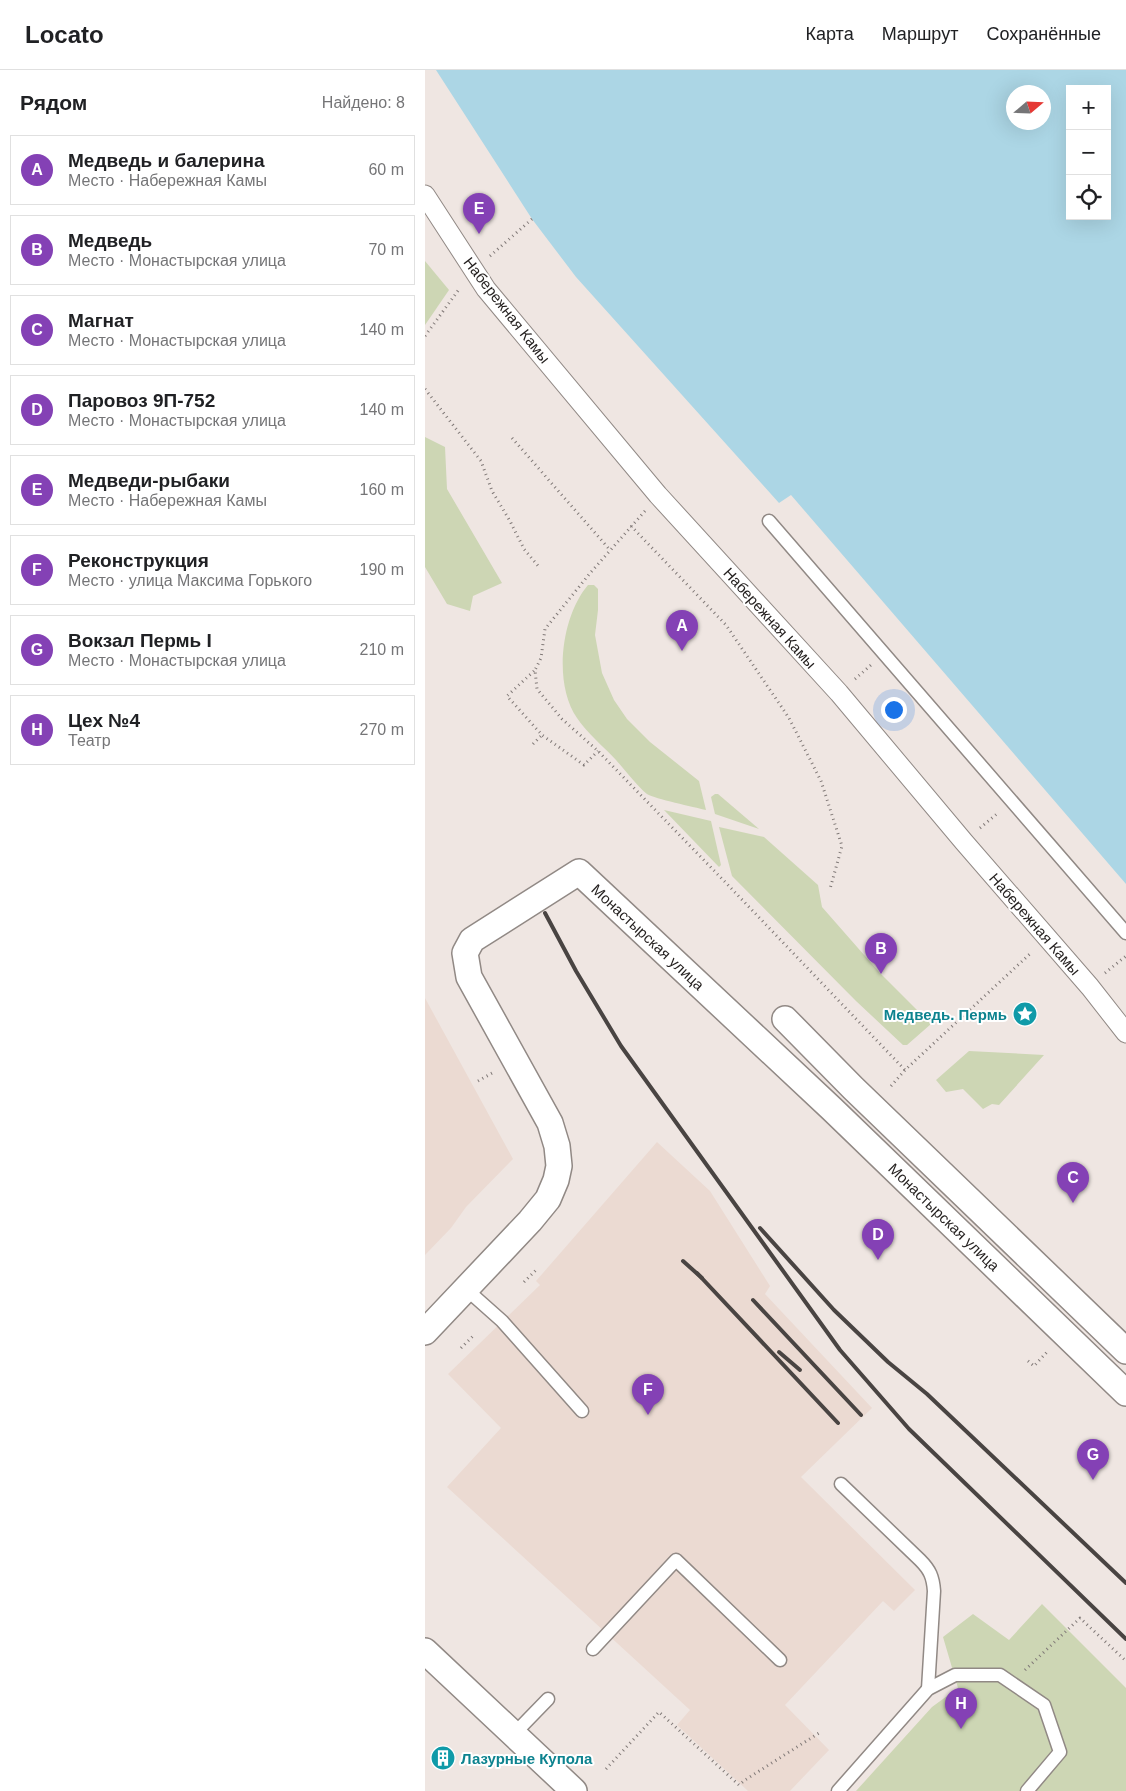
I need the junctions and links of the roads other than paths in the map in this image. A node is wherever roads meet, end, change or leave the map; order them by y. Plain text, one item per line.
1 (425, 195) edge
2 (769, 521) dead end
3 (1126, 933) edge
4 (785, 1019) dead end
5 (1126, 1033) edge
6 (760, 1042) junction
7 (853, 1088) junction
8 (466, 1290) junction
9 (425, 1332) edge
10 (1126, 1351) edge
11 (1126, 1393) edge
12 (582, 1411) dead end
13 (841, 1484) dead end
14 (593, 1649) dead end
15 (425, 1652) edge
16 (780, 1660) dead end
17 (928, 1689) junction
18 (548, 1699) dead end
19 (514, 1734) junction
20 (574, 1791) edge
21 (838, 1791) edge
22 (1027, 1791) edge

1 - 5 street, Набережная Камы
2 - 3 lane
4 - 7 street, Монастырская улица
6 - 7 street, Монастырская улица
6 - 8 street, Монастырская улица
6 - 11 street, Монастырская улица
7 - 10 street, Монастырская улица
8 - 9 street
8 - 12 lane
13 - 17 lane
14 - 16 lane
15 - 19 street
17 - 21 lane
17 - 22 lane
18 - 19 lane
19 - 20 street

